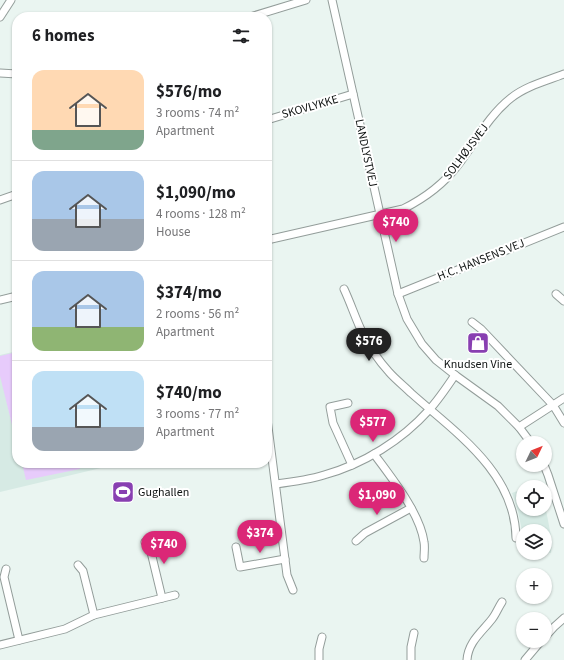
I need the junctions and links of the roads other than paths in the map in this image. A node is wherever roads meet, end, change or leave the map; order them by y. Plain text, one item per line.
1 (11, 0) edge
2 (306, 0) edge
3 (332, 0) edge
4 (266, 12) edge
5 (0, 17) edge
6 (0, 73) edge
7 (12, 74) edge
8 (564, 74) edge
9 (353, 94) junction
10 (272, 118) edge
11 (12, 196) edge
12 (0, 200) edge
13 (380, 215) junction
14 (564, 226) edge
15 (272, 239) edge
16 (344, 289) dead end
17 (398, 294) junction
18 (556, 294) dead end
19 (12, 297) edge
20 (0, 300) edge
21 (564, 301) edge
22 (472, 322) dead end
23 (455, 376) junction
24 (564, 398) edge
25 (348, 403) dead end
26 (553, 405) junction
27 (430, 409) junction
28 (564, 423) edge
29 (519, 427) junction
30 (526, 436) edge
31 (374, 454) junction
32 (272, 455) edge
33 (352, 465) junction
34 (547, 472) edge
35 (276, 484) junction
36 (411, 508) junction
37 (564, 524) edge
38 (516, 525) edge
39 (356, 541) dead end
40 (145, 542) dead end
41 (236, 547) dead end
42 (424, 558) dead end
43 (285, 559) junction
44 (78, 565) dead end
45 (6, 569) dead end
46 (293, 590) dead end
47 (176, 595) dead end
48 (162, 598) junction
49 (502, 602) dead end
50 (94, 615) junction
51 (564, 618) edge
52 (552, 629) edge
53 (414, 633) dead end
54 (322, 637) dead end
55 (19, 640) junction
56 (0, 645) edge
57 (536, 648) edge
58 (529, 659) edge
59 (319, 660) edge
60 (411, 660) edge
61 (467, 660) edge

1 - 5 street
2 - 4 street
3 - 9 street, LANDLYSTVEJ
6 - 7 street
8 - 13 street, SOLHØJSVEJ
9 - 10 street, SKOVLYKKE
9 - 13 street, LANDLYSTVEJ
11 - 12 street
13 - 15 street, SOLHØJSVEJ
13 - 17 street, LANDLYSTVEJ
14 - 17 street, H.C. HANSENS VEJ
16 - 27 street
17 - 23 street, LANDLYSTVEJ
18 - 21 street
19 - 20 street
22 - 26 street
23 - 27 street
23 - 29 street, LANDLYSTVEJ
24 - 26 street
25 - 33 street
26 - 28 street
26 - 29 street
27 - 31 street
27 - 38 street
29 - 30 street, LANDLYSTVEJ
31 - 33 street
31 - 36 street
32 - 35 street
33 - 35 street
34 - 37 street
35 - 43 street
36 - 39 street
36 - 42 street
40 - 48 street
41 - 43 street
43 - 46 street
44 - 50 street
45 - 55 street
47 - 48 street
48 - 50 street
49 - 61 street
50 - 55 street
51 - 52 street
53 - 60 street
54 - 59 street
55 - 56 street
57 - 58 street

